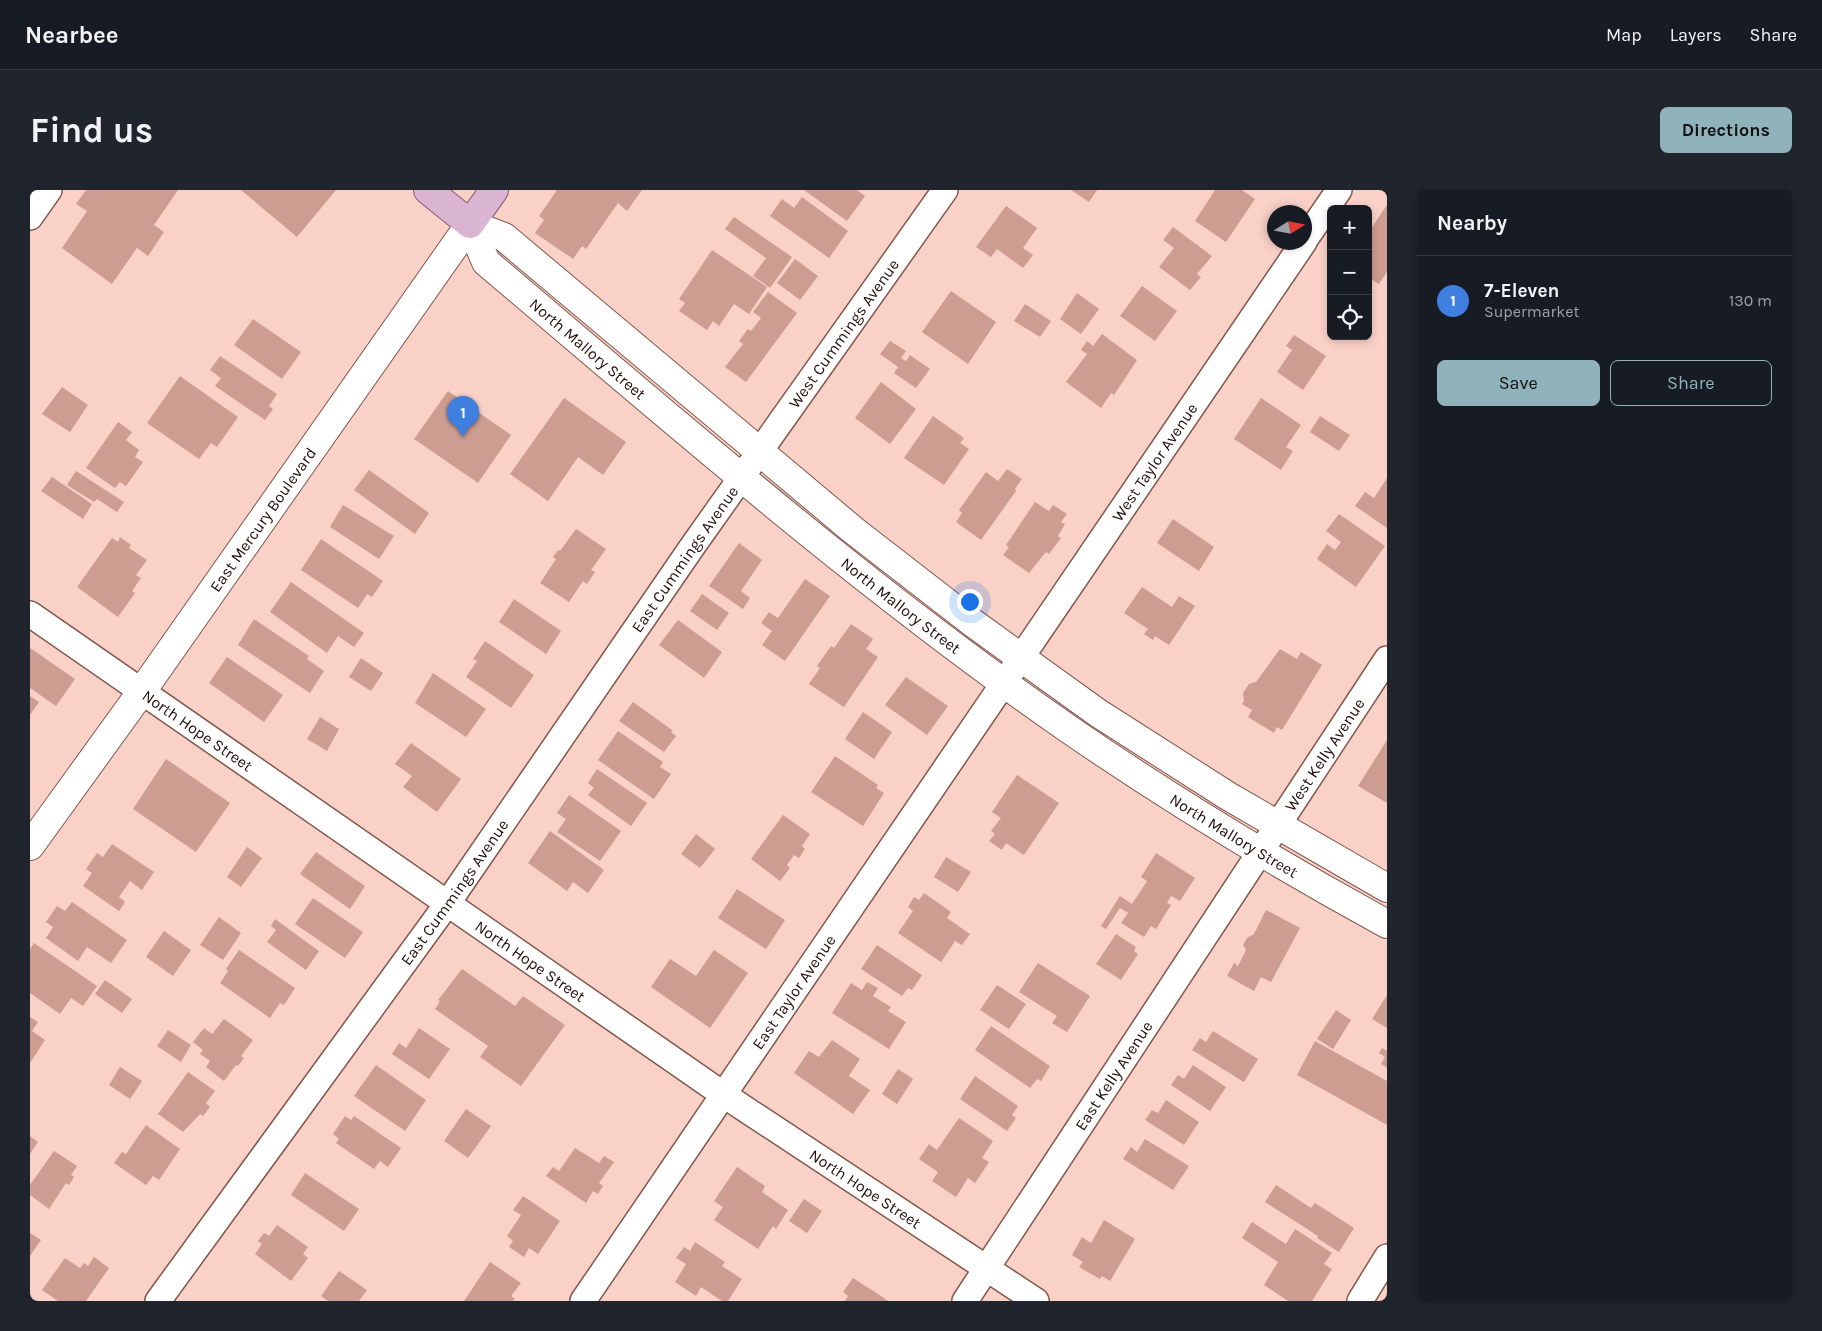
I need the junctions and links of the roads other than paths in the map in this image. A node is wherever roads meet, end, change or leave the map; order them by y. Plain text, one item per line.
1 (49, 190) edge
2 (428, 190) edge
3 (494, 190) edge
4 (945, 190) edge
5 (1339, 190) edge
6 (30, 217) edge
7 (470, 224) junction
8 (1312, 230) edge
9 (1299, 250) edge
10 (760, 452) junction
11 (742, 477) junction
12 (30, 614) edge
13 (1022, 657) junction
14 (1387, 659) edge
15 (1004, 682) junction
16 (142, 691) junction
17 (1278, 824) junction
18 (30, 846) edge
19 (1261, 850) junction
20 (1387, 888) edge
21 (448, 904) junction
22 (1387, 924) edge
23 (724, 1095) junction
24 (1387, 1257) edge
25 (987, 1268) junction
26 (158, 1301) edge
27 (583, 1301) edge
28 (965, 1301) edge
29 (1036, 1301) edge
30 (1360, 1301) edge

1 - 6 street
2 - 7 main road, North Mallory Street
3 - 7 main road, East Mercury Boulevard
4 - 10 street, West Cummings Avenue
5 - 8 street, West Taylor Avenue
7 - 10 main road, North Mallory Street
7 - 11 main road, North Mallory Street
7 - 16 main road, East Mercury Boulevard
9 - 13 street, West Taylor Avenue
10 - 11 street, West Cummings Avenue
10 - 13 main road, North Mallory Street
11 - 15 main road, North Mallory Street
11 - 21 street, East Cummings Avenue
12 - 16 street, North Hope Street
13 - 15 street, West Taylor Avenue
13 - 17 main road, North Mallory Street
14 - 17 street, West Kelly Avenue
15 - 19 main road, North Mallory Street
15 - 23 street, East Taylor Avenue
16 - 18 main road, East Mercury Boulevard
16 - 21 street, North Hope Street
17 - 19 street, West Kelly Avenue
17 - 20 main road, North Mallory Street
19 - 22 main road, North Mallory Street
19 - 25 street, East Kelly Avenue
21 - 23 street, North Hope Street
21 - 26 street, East Cummings Avenue
23 - 25 street, North Hope Street
23 - 27 street, East Taylor Avenue
24 - 30 street
25 - 28 street, East Kelly Avenue
25 - 29 street, North Hope Street

